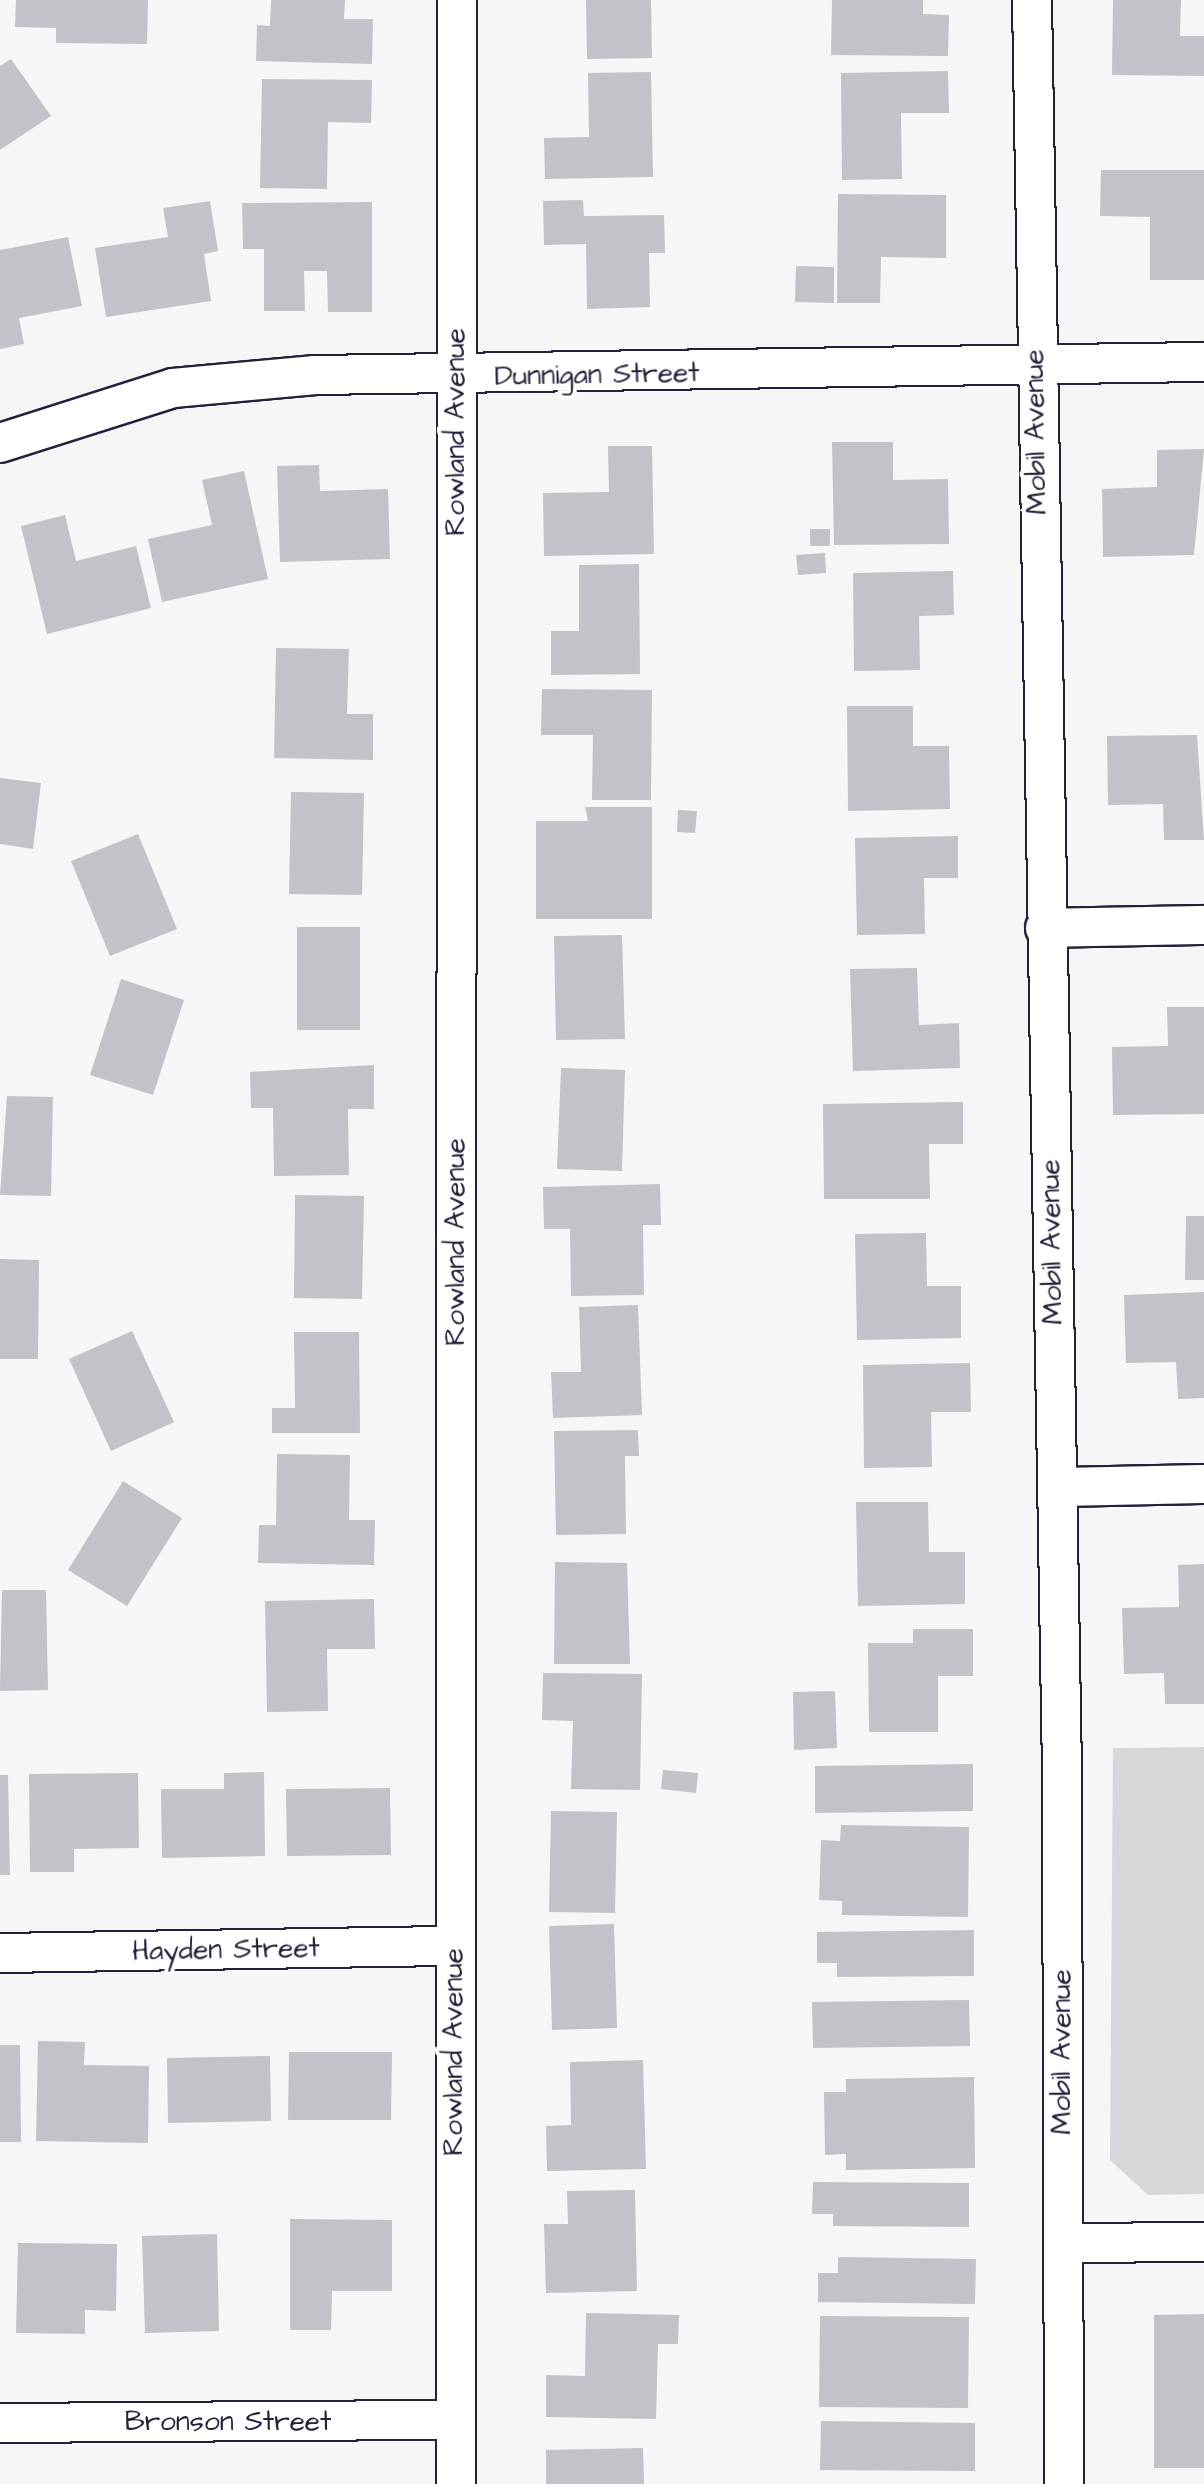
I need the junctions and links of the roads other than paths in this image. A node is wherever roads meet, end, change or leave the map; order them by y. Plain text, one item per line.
1 (457, 0) edge
2 (1032, 0) edge
3 (1204, 362) edge
4 (1034, 368) junction
5 (456, 377) junction
6 (0, 443) edge
7 (1204, 925) edge
8 (1045, 928) junction
9 (1204, 1484) edge
10 (1058, 1487) junction
11 (453, 1946) junction
12 (0, 1953) edge
13 (1204, 2242) edge
14 (1064, 2243) junction
15 (456, 2420) junction
16 (0, 2424) edge
17 (456, 2484) edge
18 (1064, 2484) edge

1 - 5 street, Rowland Avenue
2 - 4 street, Mobil Avenue
3 - 4 street, Dunnigan Street
4 - 5 street, Dunnigan Street
4 - 8 street, Mobil Avenue
5 - 6 street, Dunnigan Street
5 - 11 street, Rowland Avenue
7 - 8 street
8 - 10 street, Mobil Avenue
9 - 10 street
10 - 14 street, Mobil Avenue
11 - 12 street, Hayden Street
11 - 15 street, Rowland Avenue
13 - 14 street
14 - 18 street, Mobil Avenue
15 - 16 street, Bronson Street
15 - 17 street, Rowland Avenue

